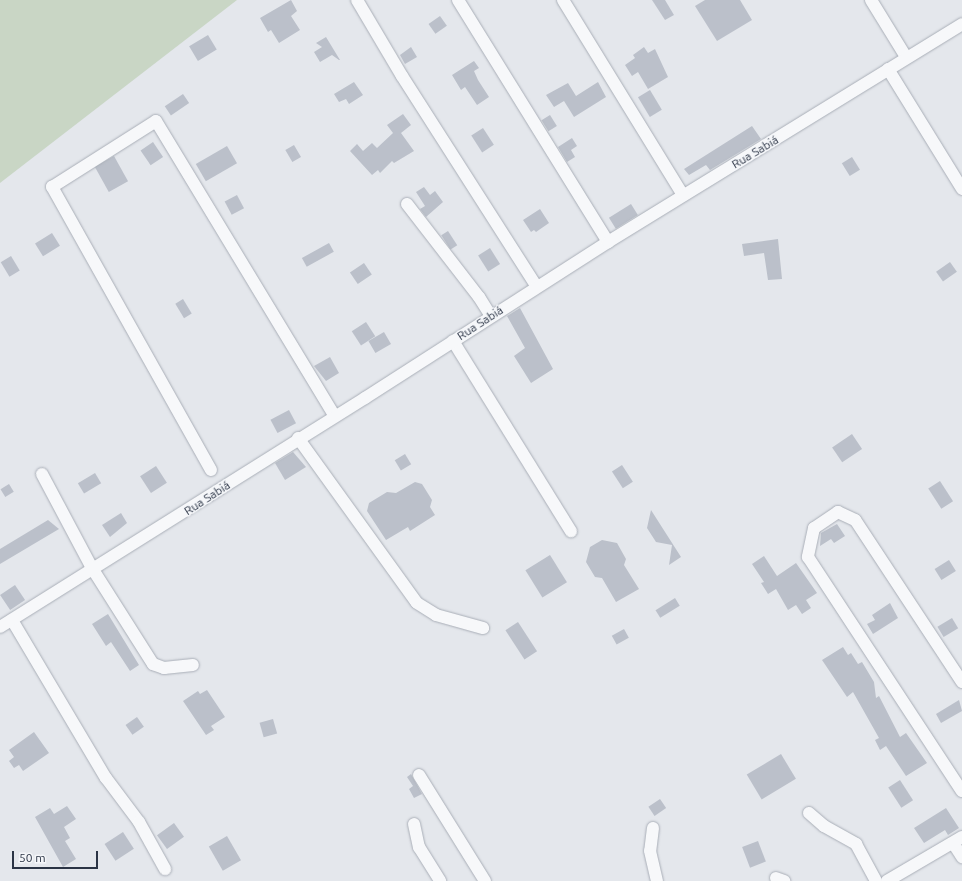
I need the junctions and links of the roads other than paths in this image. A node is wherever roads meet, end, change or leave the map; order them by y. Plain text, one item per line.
1 (357, 0) edge
2 (458, 0) edge
3 (563, 0) edge
4 (871, 0) edge
5 (962, 24) edge
6 (906, 57) junction
7 (888, 69) junction
8 (962, 189) edge
9 (683, 195) junction
10 (407, 204) dead end
11 (608, 242) junction
12 (537, 287) junction
13 (491, 316) junction
14 (453, 341) junction
15 (335, 416) junction
16 (298, 438) junction
17 (211, 470) dead end
18 (42, 474) dead end
19 (571, 531) dead end
20 (92, 568) junction
21 (12, 620) junction
22 (0, 627) edge
23 (483, 628) dead end
24 (193, 664) dead end
25 (962, 682) edge
26 (419, 775) dead end
27 (962, 790) edge
28 (809, 813) dead end
29 (414, 824) dead end
30 (653, 828) dead end
31 (958, 840) edge
32 (962, 857) edge
33 (165, 869) dead end
34 (440, 881) edge
35 (485, 881) edge
36 (658, 881) edge
37 (876, 881) edge
38 (887, 881) edge

1 - 12 street
2 - 11 street
3 - 9 street
4 - 6 street
5 - 6 street, Rua Sabiá
6 - 7 street, Rua Sabiá
7 - 8 street
7 - 9 street, Rua Sabiá
9 - 11 street, Rua Sabiá
10 - 13 street
11 - 12 street, Rua Sabiá
12 - 13 street, Rua Sabiá
13 - 14 street, Rua Sabiá
14 - 15 street, Rua Sabiá
14 - 19 street
15 - 16 street, Rua Sabiá
15 - 17 street
16 - 20 street, Rua Sabiá
16 - 23 street
18 - 20 street
20 - 21 street, Rua Sabiá
20 - 24 street
21 - 22 street, Rua Sabiá
21 - 33 street
25 - 27 street
26 - 35 street
28 - 37 street
29 - 34 street
30 - 36 street
31 - 32 street
31 - 38 street

